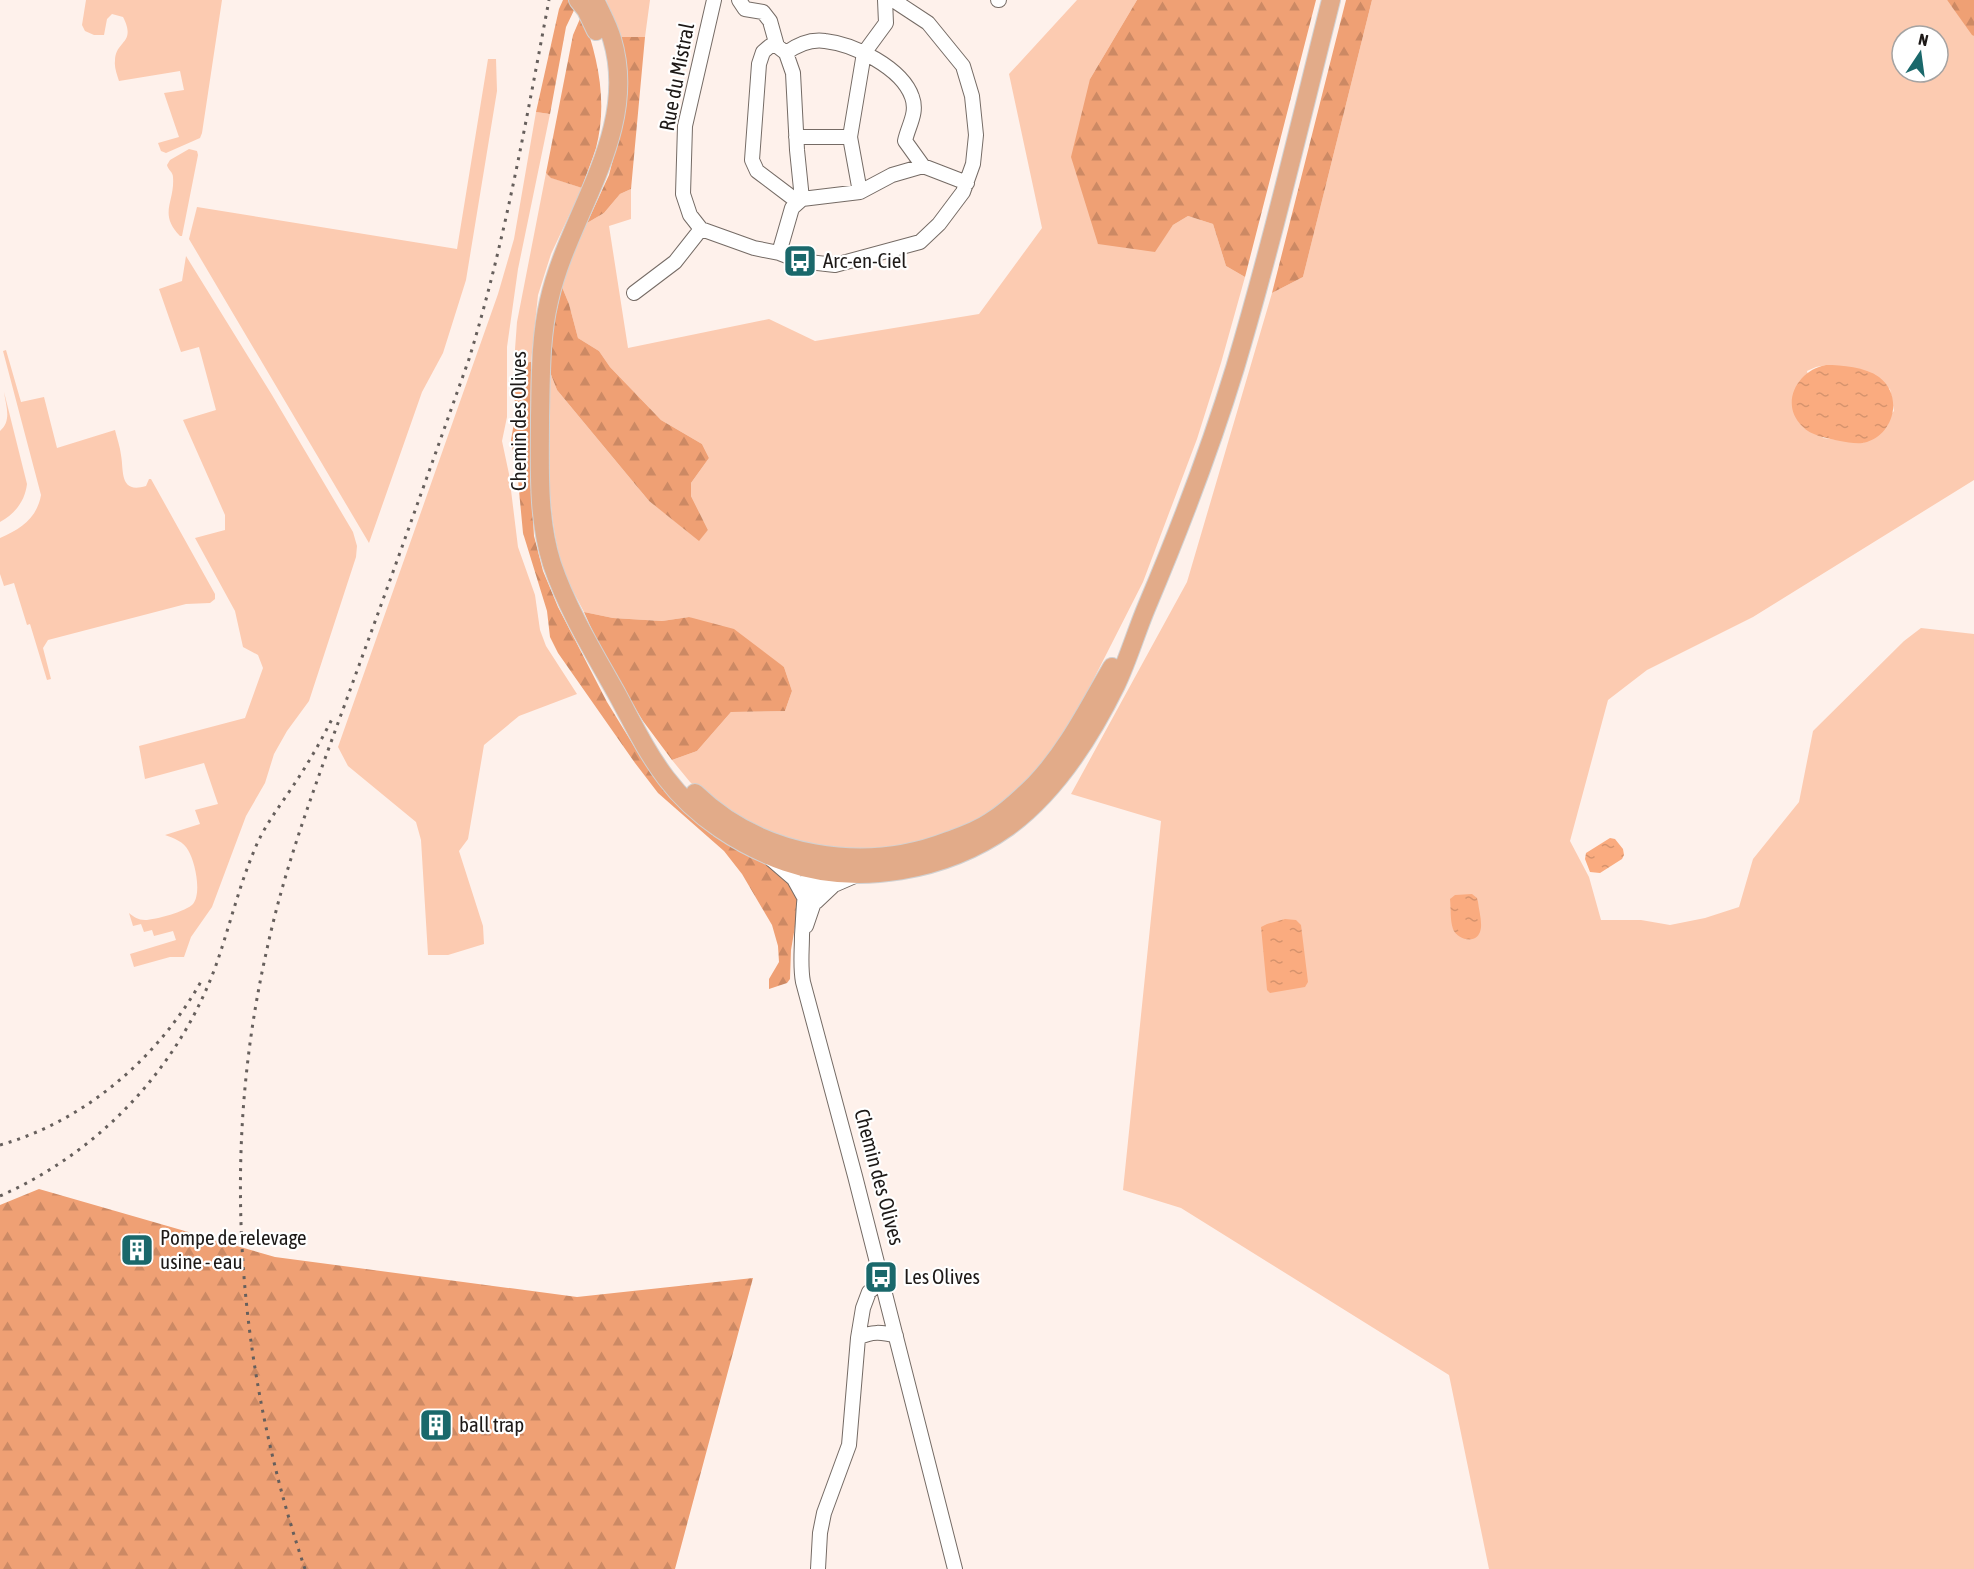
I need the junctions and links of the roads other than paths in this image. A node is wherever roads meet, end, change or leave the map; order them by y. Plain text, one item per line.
1 (714, 0) edge
2 (739, 0) edge
3 (885, 0) edge
4 (892, 0) edge
5 (1331, 0) edge
6 (588, 2) edge
7 (782, 50) junction
8 (864, 53) junction
9 (613, 121) junction
10 (796, 137) junction
11 (850, 137) junction
12 (923, 166) junction
13 (966, 183) junction
14 (860, 192) junction
15 (800, 200) junction
16 (701, 229) junction
17 (779, 253) junction
18 (634, 293) dead end
19 (1143, 614) junction
20 (627, 714) junction
21 (766, 854) junction
22 (816, 864) junction
23 (865, 873) junction
24 (809, 900) junction
25 (882, 1281) junction
26 (896, 1336) junction
27 (858, 1338) junction
28 (818, 1569) edge
29 (955, 1569) edge

1 - 16 street, Rue du Mistral
2 - 7 street
3 - 8 street
4 - 13 street
5 - 19 main road
6 - 9 main road, Chemin des Olives
6 - 9 main road, Chemin des Olives
7 - 8 street
7 - 10 street
7 - 15 street
8 - 11 street
8 - 12 street
9 - 20 main road, Chemin des Olives
10 - 11 street
10 - 15 street
11 - 14 street
12 - 13 street
12 - 14 street
13 - 17 street
14 - 15 street
15 - 17 street
16 - 17 street
16 - 18 street
19 - 22 main road
19 - 23 main road
20 - 21 main road, Chemin des Olives
20 - 22 main road, Chemin des Olives
21 - 22 main road, Chemin des Olives
21 - 24 street, Chemin des Olives
22 - 23 main road
22 - 24 street, Chemin des Olives
23 - 24 street
24 - 25 street, Chemin des Olives
25 - 26 street, Chemin des Olives
25 - 27 street
26 - 27 street
26 - 29 street, Chemin des Olives
27 - 28 street

